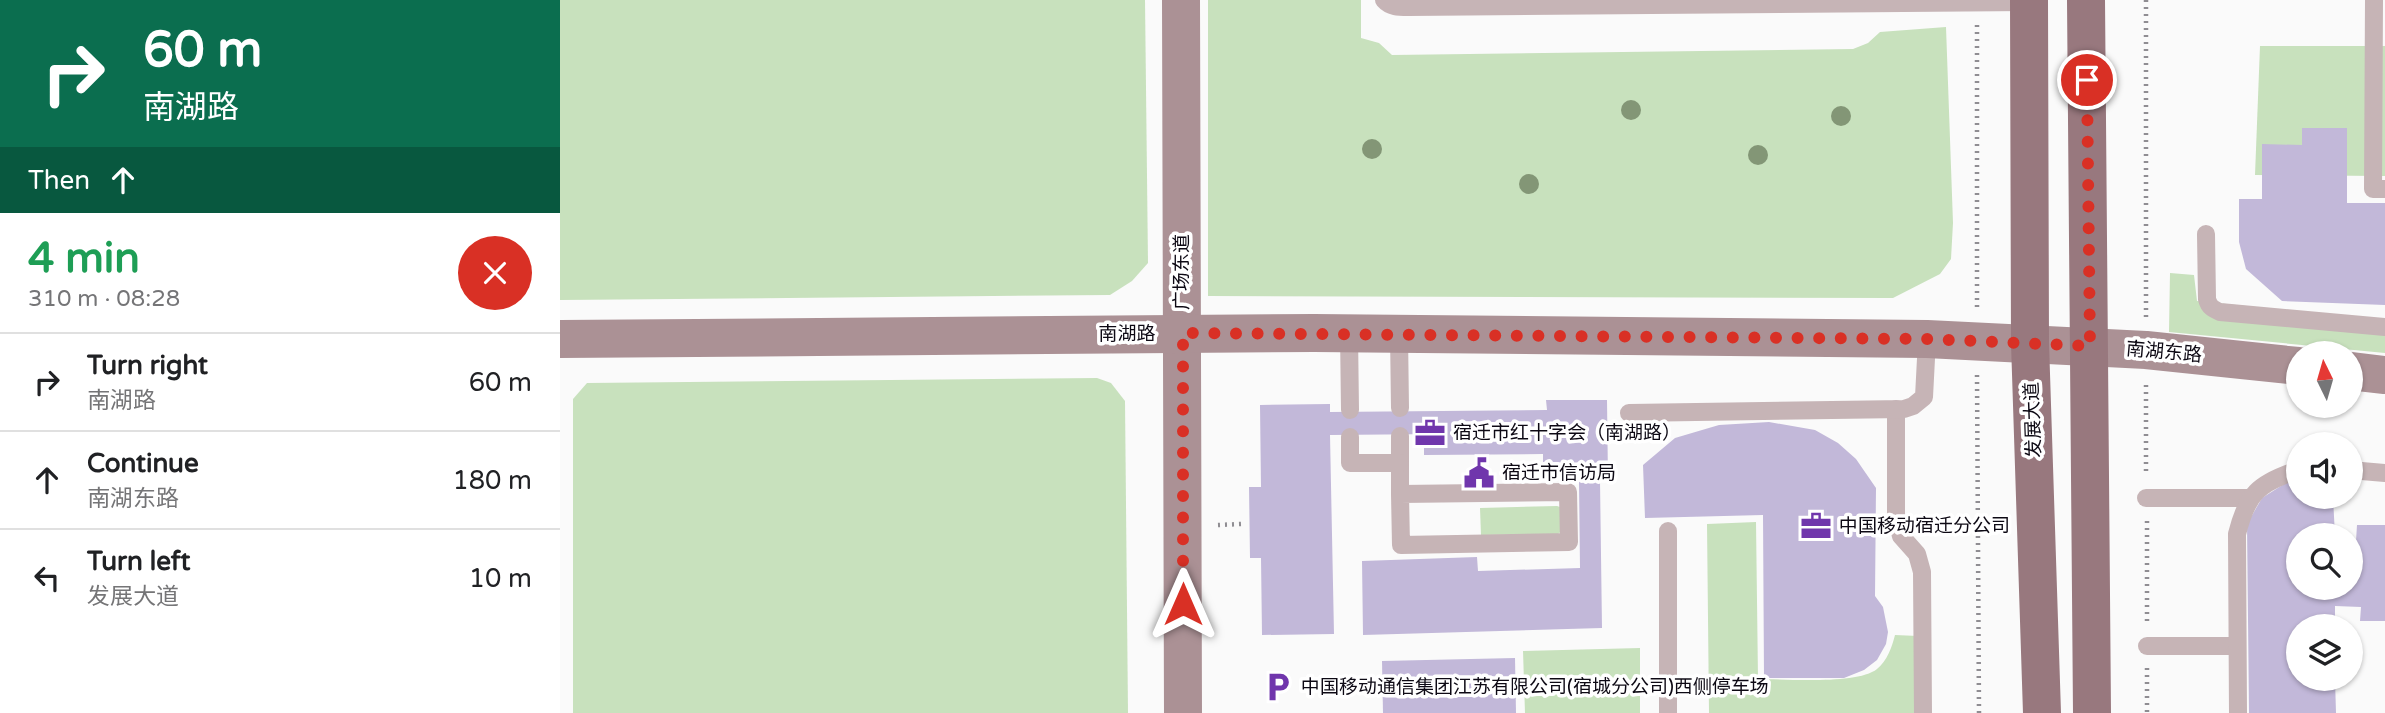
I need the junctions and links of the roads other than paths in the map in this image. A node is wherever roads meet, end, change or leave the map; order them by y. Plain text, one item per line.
1 (1181, 0) edge
2 (1384, 0) edge
3 (2086, 0) edge
4 (2375, 0) edge
5 (2029, 1) edge
6 (1839, 2) edge
7 (2385, 6) edge
8 (2385, 189) edge
9 (2206, 234) dead end
10 (2385, 327) edge
11 (1183, 333) junction
12 (1349, 333) junction
13 (1399, 334) junction
14 (560, 339) edge
15 (1927, 339) junction
16 (2030, 343) junction
17 (2090, 346) junction
18 (2286, 365) edge
19 (2363, 372) edge
20 (2385, 375) edge
21 (1400, 408) dead end
22 (1896, 409) junction
23 (1350, 410) dead end
24 (1629, 413) dead end
25 (1400, 436) dead end
26 (1350, 437) dead end
27 (1400, 463) junction
28 (2363, 471) edge
29 (2385, 473) edge
30 (2286, 474) edge
31 (1400, 494) junction
32 (2146, 498) dead end
33 (2250, 498) junction
34 (1668, 531) dead end
35 (2147, 646) dead end
36 (2237, 646) junction
37 (1183, 713) edge
38 (1668, 713) edge
39 (1923, 713) edge
40 (2042, 713) edge
41 (2092, 713) edge
42 (2238, 713) edge

1 - 11 street, 广场东道
2 - 6 lane
3 - 17 main road
4 - 7 lane
4 - 8 lane
5 - 6 lane
5 - 16 main road, 发展大道
9 - 10 lane
11 - 12 street, 南湖路
11 - 14 street, 南湖路
11 - 37 street, 广场东道
12 - 13 street, 南湖路
12 - 23 lane
13 - 15 street, 南湖路
13 - 21 lane
15 - 16 street, 南湖路
15 - 22 lane
16 - 17 street, 南湖东路
16 - 40 main road, 发展大道
17 - 18 street, 南湖东路
17 - 41 main road
19 - 20 street
22 - 24 lane
22 - 39 lane
25 - 27 lane
26 - 27 lane
27 - 31 lane
28 - 29 lane
30 - 33 lane
31 - 31 lane
32 - 33 lane
33 - 36 lane
34 - 38 lane
35 - 36 lane
36 - 42 lane

